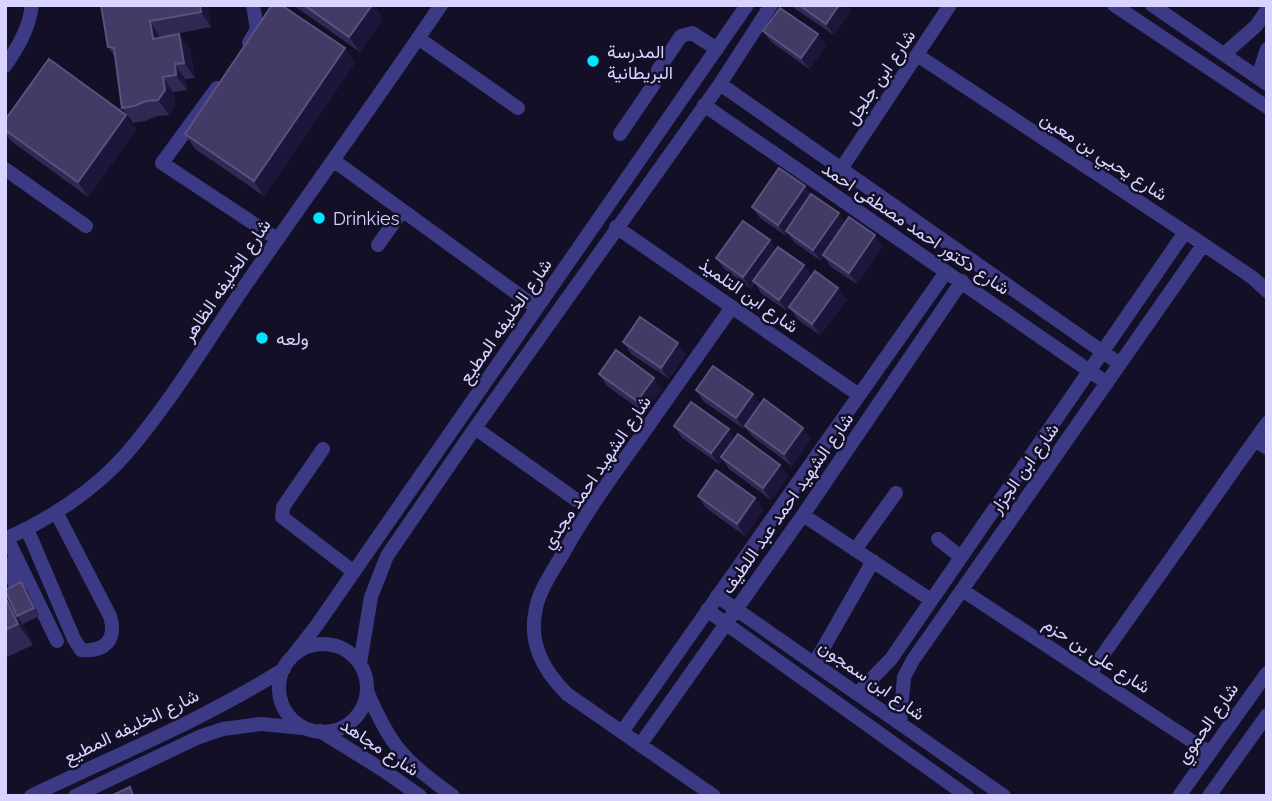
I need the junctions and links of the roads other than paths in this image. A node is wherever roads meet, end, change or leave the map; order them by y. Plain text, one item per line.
1 (32, 5) edge
2 (253, 5) edge
3 (747, 5) edge
4 (771, 5) edge
5 (950, 5) edge
6 (1114, 5) edge
7 (1152, 5) edge
8 (436, 7) edge
9 (1267, 10) edge
10 (418, 38) junction
11 (1267, 48) edge
12 (717, 49) junction
13 (1224, 54) junction
14 (917, 55) junction
15 (239, 58) edge
16 (5, 66) edge
17 (223, 79) edge
18 (1262, 80) edge
19 (720, 84) junction
20 (704, 105) junction
21 (1267, 107) edge
22 (518, 108) dead end
23 (620, 134) dead end
24 (333, 160) junction
25 (5, 169) edge
26 (841, 169) junction
27 (402, 211) junction
28 (86, 226) dead end
29 (617, 227) junction
30 (1185, 232) junction
31 (277, 239) junction
32 (378, 245) dead end
33 (1203, 245) junction
34 (947, 272) junction
35 (962, 281) junction
36 (1267, 291) edge
37 (732, 307) junction
38 (537, 308) junction
39 (1102, 352) junction
40 (1120, 364) junction
41 (1090, 370) junction
42 (1107, 383) junction
43 (859, 395) junction
44 (1267, 423) edge
45 (475, 428) junction
46 (1261, 444) edge
47 (323, 449) dead end
48 (408, 492) junction
49 (897, 493) dead end
50 (423, 503) junction
51 (589, 509) junction
52 (56, 512) junction
53 (803, 515) junction
54 (27, 529) junction
55 (6, 539) edge
56 (938, 539) dead end
57 (855, 550) junction
58 (961, 557) junction
59 (873, 561) junction
60 (5, 563) edge
61 (354, 572) junction
62 (962, 590) junction
63 (19, 592) edge
64 (717, 596) junction
65 (932, 600) junction
66 (707, 610) junction
67 (737, 610) junction
68 (727, 624) junction
69 (57, 641) dead end
70 (288, 663) junction
71 (360, 663) junction
72 (814, 664) junction
73 (1090, 673) junction
74 (1267, 673) edge
75 (367, 691) junction
76 (858, 694) junction
77 (1267, 715) edge
78 (900, 723) junction
79 (313, 730) junction
80 (622, 732) junction
81 (640, 745) junction
82 (1210, 753) junction
83 (31, 796) edge
84 (75, 796) edge
85 (420, 796) edge
86 (453, 796) edge
87 (713, 796) edge
88 (967, 796) edge
89 (1004, 796) edge
90 (1179, 796) edge
91 (1209, 796) edge

1 - 16 street
2 - 15 street
3 - 12 street, شارع الخليفه المطيع
4 - 19 street, شارع الخليفه المطيع
5 - 14 street, شارع ابن جلجل
6 - 21 street
7 - 13 street
8 - 10 street, شارع الخليفه الظاهر
9 - 13 street
10 - 22 street
10 - 24 street, شارع الخليفه الظاهر
11 - 18 street
12 - 23 street
12 - 38 street, شارع الخليفه المطيع
13 - 18 street
14 - 26 street, شارع ابن جلجل
14 - 30 street, شارع يحيي بن معين
17 - 31 street
19 - 20 street, شارع الخليفه المطيع
19 - 26 street, شارع دكتور احمد مصطفى احمد
20 - 29 street, شارع الخليفه المطيع
20 - 34 street, شارع دكتور احمد مصطفى احمد
24 - 27 street
24 - 31 street, شارع الخليفه الظاهر
25 - 28 street
26 - 39 street, شارع دكتور احمد مصطفى احمد
27 - 32 street
27 - 38 street
29 - 37 street, شارع ابن التلميذ
29 - 45 street, شارع الخليفه المطيع
30 - 33 street, شارع يحيي بن معين
30 - 39 street, شارع ابن الجزار
31 - 52 street, شارع الخليفه الظاهر
33 - 36 street, شارع يحيي بن معين
33 - 40 street, شارع ابن الجزار
34 - 35 street, شارع دكتور احمد مصطفى احمد
34 - 43 street, شارع الشهيد احمد عبد اللطيف
35 - 41 street, شارع دكتور احمد مصطفى احمد
35 - 53 street, شارع الشهيد احمد عبد اللطيف
37 - 43 street, شارع ابن التلميذ
37 - 51 street, شارع الشهيد احمد مجدي
38 - 48 street, شارع الخليفه المطيع
39 - 40 street, شارع دكتور احمد مصطفى احمد
39 - 41 street, شارع ابن الجزار
40 - 42 street, شارع ابن الجزار
41 - 42 street, شارع دكتور احمد مصطفى احمد
41 - 58 street, شارع ابن الجزار
42 - 62 street, شارع ابن الجزار
43 - 64 street, شارع الشهيد احمد عبد اللطيف
44 - 46 street
45 - 50 street, شارع الخليفه المطيع
45 - 51 street
46 - 73 street
47 - 61 street
48 - 50 street
48 - 61 street, شارع الخليفه المطيع
49 - 57 street
50 - 71 street, شارع الخليفه المطيع
51 - 80 street, شارع الشهيد احمد مجدي
52 - 54 street, شارع الخليفه الظاهر
52 - 54 street
53 - 57 street
53 - 67 street, شارع الشهيد احمد عبد اللطيف
54 - 55 street, شارع الخليفه الظاهر
55 - 69 street
56 - 58 street
57 - 59 street
58 - 65 street, شارع ابن الجزار
59 - 65 street
59 - 72 street
60 - 63 street
61 - 70 street, شارع الخليفه المطيع
62 - 73 street, شارع على بن حزم
62 - 78 street, شارع ابن الجزار
64 - 66 street, شارع الشهيد احمد عبد اللطيف
64 - 67 street, شارع ابن سمجون
65 - 76 street, شارع ابن الجزار
66 - 68 street
66 - 80 street, شارع الشهيد احمد عبد اللطيف
67 - 68 street, شارع الشهيد احمد عبد اللطيف
67 - 72 street, شارع ابن سمجون
68 - 81 street, شارع الشهيد احمد عبد اللطيف
68 - 88 street
70 - 71 street
70 - 79 street
70 - 83 street, شارع الخليفه المطيع
71 - 75 street
72 - 76 street, شارع ابن سمجون
73 - 82 street, شارع على بن حزم
74 - 82 street, شارع الحموي
75 - 79 street
75 - 86 street, شارع مجاهد
76 - 78 street, شارع ابن سمجون
77 - 91 street
78 - 89 street, شارع ابن سمجون
79 - 84 street
79 - 85 street, شارع مجاهد
80 - 81 street, شارع الشهيد احمد مجدي
81 - 87 street, شارع الشهيد احمد مجدي
82 - 90 street, شارع الحموي

